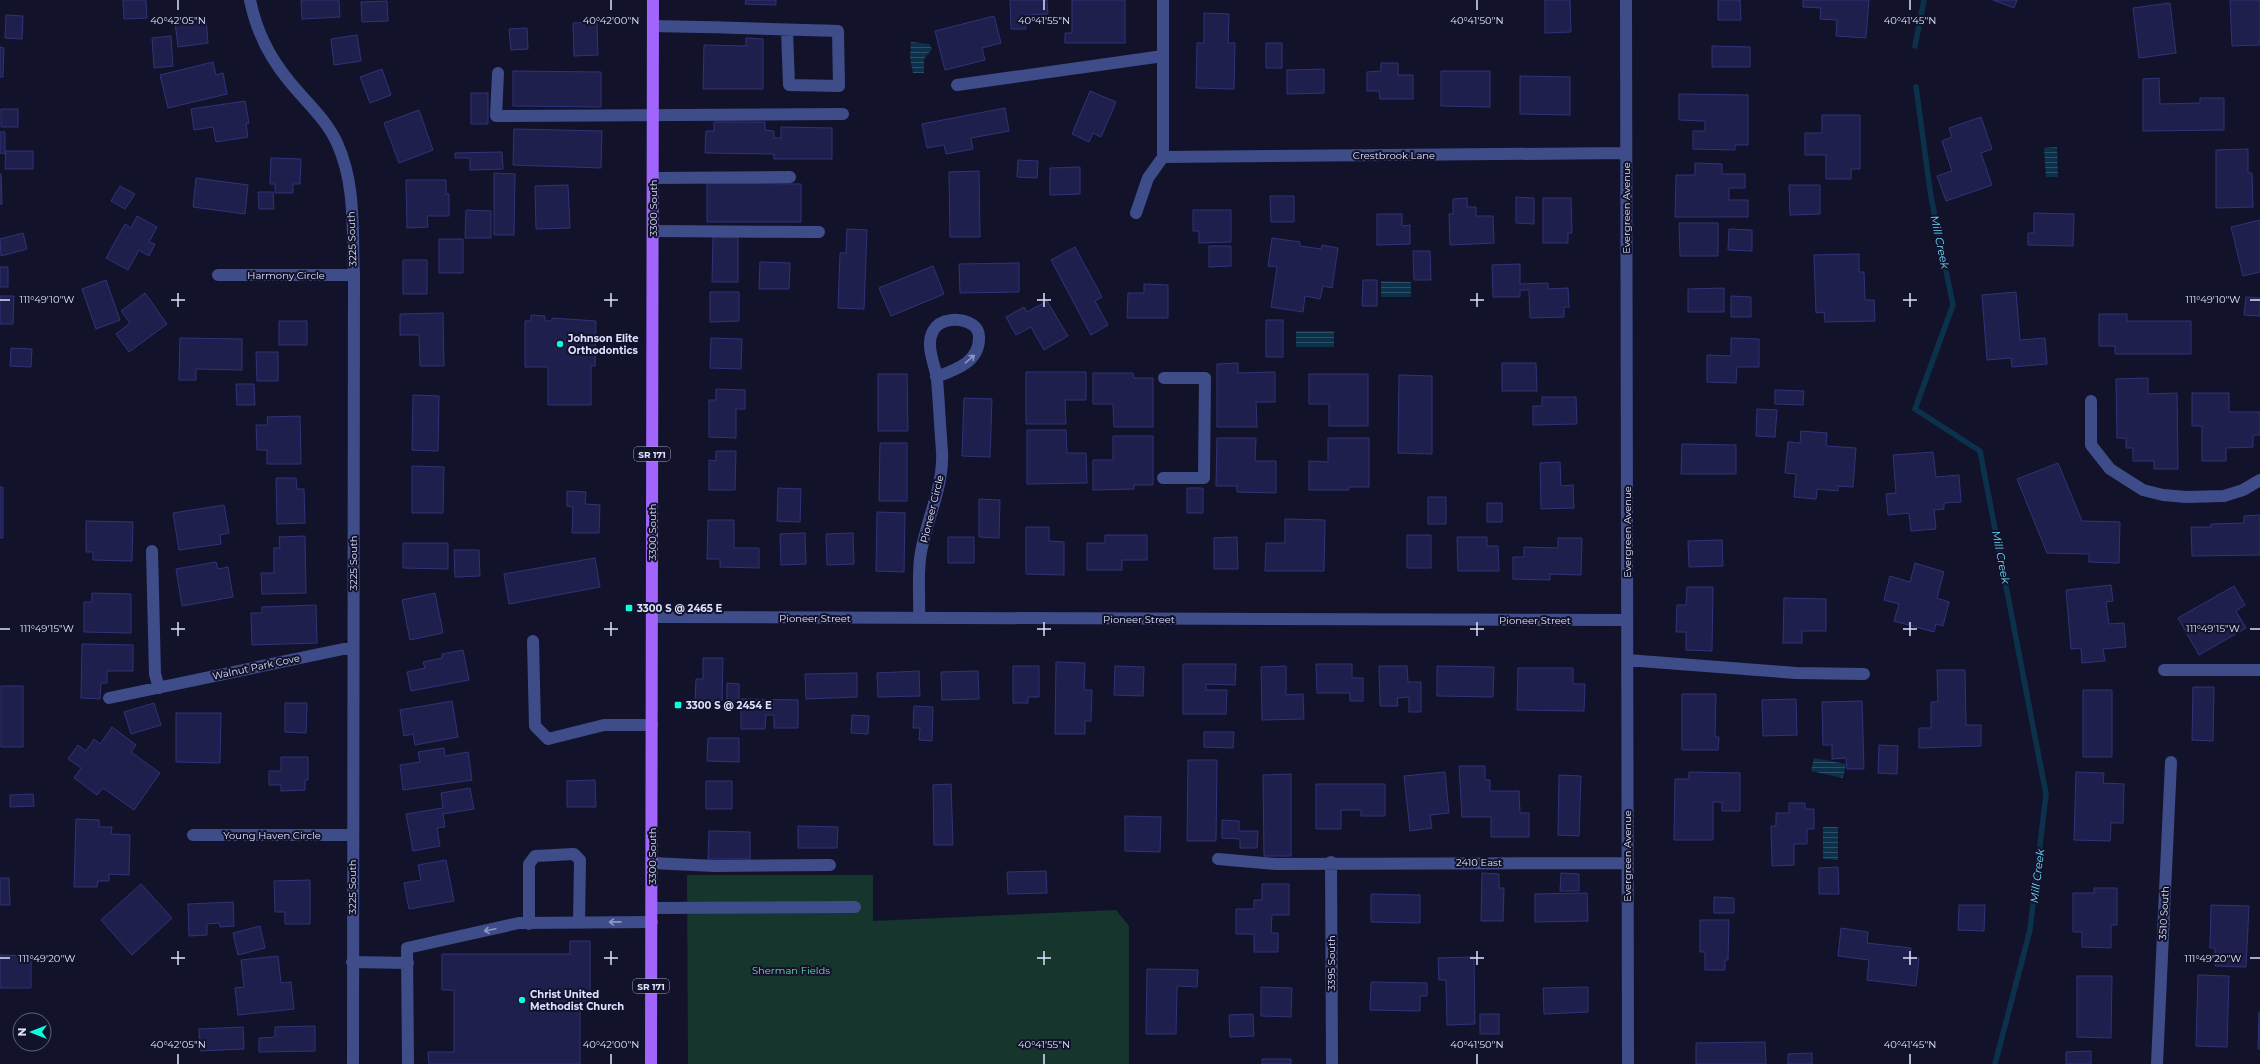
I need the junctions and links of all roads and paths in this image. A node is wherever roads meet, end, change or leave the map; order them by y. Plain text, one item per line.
1 (250, 0) edge
2 (653, 0) edge
3 (1163, 0) edge
4 (1626, 0) edge
5 (653, 26) junction
6 (787, 30) junction
7 (1163, 56) junction
8 (498, 73) dead end
9 (957, 85) dead end
10 (843, 114) dead end
11 (652, 115) junction
12 (1626, 153) junction
13 (1163, 157) junction
14 (790, 177) dead end
15 (652, 178) junction
16 (1136, 213) dead end
17 (652, 231) junction
18 (819, 232) dead end
19 (354, 274) junction
20 (218, 275) dead end
21 (936, 377) junction
22 (1164, 378) dead end
23 (2090, 401) dead end
24 (1163, 478) dead end
25 (2260, 480) edge
26 (152, 551) dead end
27 (652, 617) junction
28 (919, 618) junction
29 (1627, 620) junction
30 (532, 641) dead end
31 (353, 647) junction
32 (1627, 660) junction
33 (2164, 670) dead end
34 (2260, 670) edge
35 (1864, 674) dead end
36 (158, 688) junction
37 (109, 698) dead end
38 (652, 725) junction
39 (2171, 762) dead end
40 (193, 835) dead end
41 (352, 835) junction
42 (1218, 859) dead end
43 (1331, 862) junction
44 (652, 863) junction
45 (1627, 863) junction
46 (830, 865) dead end
47 (855, 907) dead end
48 (652, 908) junction
49 (652, 922) junction
50 (579, 923) junction
51 (529, 924) junction
52 (352, 962) junction
53 (408, 963) junction
54 (353, 1064) edge
55 (408, 1064) edge
56 (651, 1064) edge
57 (1332, 1064) edge
58 (1628, 1064) edge
59 (2157, 1064) edge

1 - 19 street, 3225 South
2 - 5 main road, 3300 South / SR 171
3 - 7 street
4 - 12 street, Evergreen Avenue
5 - 6 street
5 - 11 main road, 3300 South / SR 171
6 - 6 street
7 - 9 street
7 - 13 street
8 - 11 street
10 - 11 street
11 - 15 main road, 3300 South / SR 171
12 - 13 street, Crestbrook Lane
12 - 29 street, Evergreen Avenue
13 - 16 street
14 - 15 street
15 - 17 main road, 3300 South / SR 171
17 - 18 street
17 - 27 main road, 3300 South / SR 171
19 - 20 street, Harmony Circle
19 - 31 street, 3225 South
21 -> 21 street, Pioneer Circle
21 - 28 street, Pioneer Circle
22 - 24 street
23 - 25 street
26 - 36 street
27 - 28 street, Pioneer Street
27 - 38 main road, 3300 South / SR 171
28 - 29 street, Pioneer Street
29 - 32 street, Evergreen Avenue
30 - 38 street
31 - 36 street, Walnut Park Cove
31 - 41 street, 3225 South
32 - 35 street
32 - 45 street, Evergreen Avenue
33 - 34 street
36 - 37 street, Walnut Park Cove
38 - 44 main road, 3300 South / SR 171
39 - 59 street, 3510 South
40 - 41 street, Young Haven Circle
41 - 52 street, 3225 South
42 - 43 street, 2410 East
43 - 45 street, 2410 East
43 - 57 street, 3395 South
44 - 46 street
44 - 48 main road, 3300 South / SR 171
45 - 58 street, Evergreen Avenue
47 - 48 street
48 - 49 main road, 3300 South / SR 171
49 -> 50 street
49 - 56 main road, 3300 South / SR 171
50 - 51 street
50 - 51 street
51 -> 53 street
52 - 53 street
52 - 54 street, 3225 South
53 - 55 street

